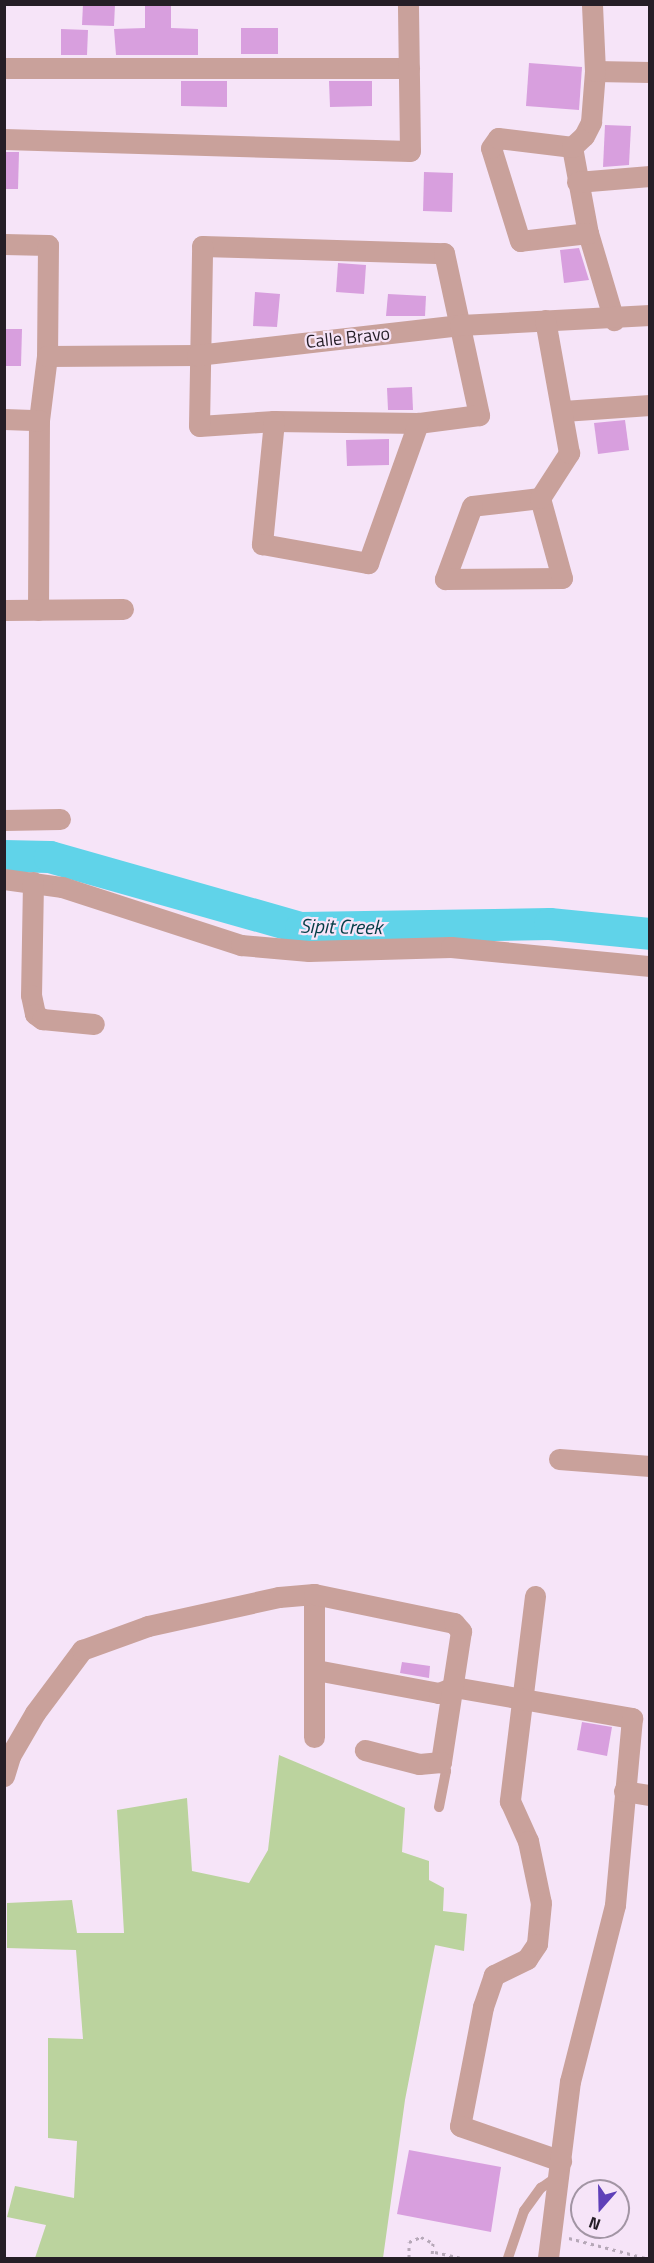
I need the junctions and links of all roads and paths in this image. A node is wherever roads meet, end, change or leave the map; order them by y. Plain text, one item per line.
1 (408, 4) edge
2 (592, 4) edge
3 (4, 68) edge
4 (409, 68) junction
5 (595, 71) junction
6 (650, 72) edge
7 (4, 139) edge
8 (572, 147) junction
9 (650, 177) edge
10 (577, 182) junction
11 (588, 232) junction
12 (4, 244) edge
13 (650, 315) edge
14 (545, 320) junction
15 (614, 320) junction
16 (460, 325) junction
17 (197, 355) junction
18 (47, 356) junction
19 (650, 405) edge
20 (563, 411) junction
21 (4, 419) edge
22 (39, 420) junction
23 (274, 421) junction
24 (418, 423) junction
25 (540, 498) junction
26 (123, 609) dead end
27 (4, 610) edge
28 (38, 610) junction
29 (60, 819) dead end
30 (4, 820) edge
31 (4, 879) edge
32 (33, 882) junction
33 (650, 966) edge
34 (94, 1024) dead end
35 (559, 1459) dead end
36 (650, 1466) edge
37 (314, 1594) junction
38 (536, 1596) dead end
39 (316, 1670) junction
40 (454, 1687) junction
41 (524, 1700) junction
42 (314, 1737) dead end
43 (365, 1750) dead end
44 (441, 1762) junction
45 (4, 1776) edge
46 (624, 1791) junction
47 (650, 1796) edge
48 (439, 1807) dead end
49 (560, 2169) junction
50 (551, 2232) junction
51 (435, 2252) junction
52 (409, 2259) edge
53 (432, 2259) edge
54 (462, 2259) edge
55 (508, 2259) edge
56 (548, 2259) edge
57 (645, 2259) edge

1 - 4 street
2 - 5 street
3 - 4 street
4 - 7 street
5 - 6 street
5 - 8 street
8 - 10 street
8 - 11 street
9 - 10 street
10 - 11 street
11 - 15 street
12 - 18 street
13 - 15 street, Calle Bravo
14 - 15 street, Calle Bravo
14 - 16 street, Calle Bravo
14 - 20 street
16 - 17 street, Calle Bravo
16 - 17 street
16 - 24 street
17 - 18 street, Calle Bravo
17 - 23 street
18 - 22 street
19 - 20 street
20 - 25 street
21 - 22 street
22 - 28 street
23 - 24 street
23 - 24 street
25 - 25 street
26 - 28 street
27 - 28 street
29 - 30 street
31 - 32 street
32 - 33 street
32 - 34 street
35 - 36 street
37 - 39 street
37 - 40 street
37 - 45 street
38 - 41 street
39 - 40 street
39 - 42 street
40 - 41 street
40 - 44 street
41 - 46 street
41 - 49 street
43 - 44 street
44 - 48 lane
46 - 47 street
46 - 49 street
49 - 50 street
49 - 55 lane
50 - 56 street
50 - 57 path
51 - 52 path
51 - 53 path
51 - 54 path

